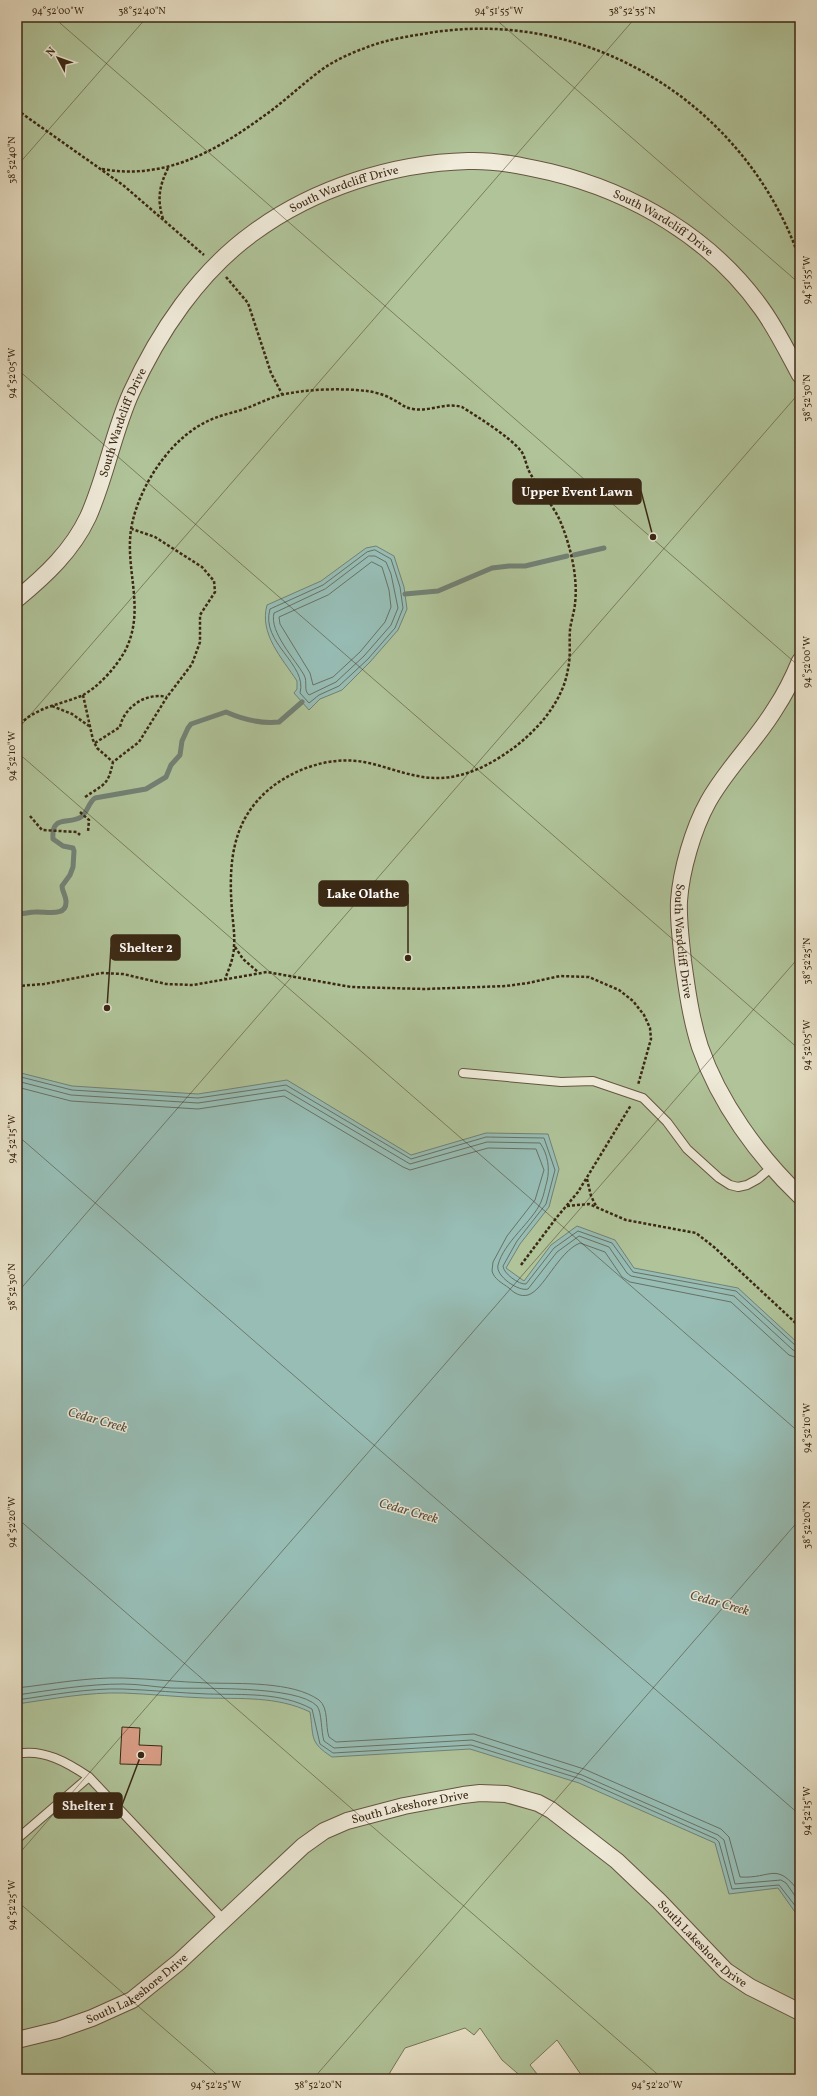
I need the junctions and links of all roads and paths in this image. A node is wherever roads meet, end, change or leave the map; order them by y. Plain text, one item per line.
1 (17, 110) edge
2 (168, 168) junction
3 (102, 169) junction
4 (164, 219) junction
5 (205, 256) dead end
6 (800, 260) edge
7 (222, 273) dead end
8 (800, 375) edge
9 (282, 394) junction
10 (132, 529) junction
11 (17, 599) edge
12 (800, 661) edge
13 (83, 695) junction
14 (167, 697) junction
15 (51, 706) junction
16 (90, 727) junction
17 (17, 728) edge
18 (95, 743) junction
19 (113, 762) junction
20 (21, 784) dead end
21 (17, 787) edge
22 (85, 797) dead end
23 (80, 812) dead end
24 (30, 816) dead end
25 (88, 832) dead end
26 (80, 834) dead end
27 (235, 947) junction
28 (258, 973) junction
29 (225, 979) junction
30 (17, 986) edge
31 (463, 1074) dead end
32 (638, 1085) dead end
33 (633, 1101) dead end
34 (772, 1167) junction
35 (587, 1178) junction
36 (800, 1196) edge
37 (566, 1206) junction
38 (596, 1206) junction
39 (521, 1265) dead end
40 (800, 1328) edge
41 (17, 1754) edge
42 (89, 1777) junction
43 (18, 1837) edge
44 (224, 1920) junction
45 (800, 2012) edge
46 (17, 2040) edge

1 - 3 path
2 - 3 path
2 - 4 path
2 - 6 path
3 - 4 path
4 - 5 path
7 - 9 path
8 - 11 street, South Wardcliff Drive
9 - 10 path
9 - 27 path
10 - 13 path
10 - 14 path
12 - 34 street, South Wardcliff Drive
13 - 15 path
13 - 16 path
14 - 18 path
14 - 19 path
15 - 16 path
15 - 17 path
16 - 18 path
18 - 19 path
19 - 22 path
20 - 21 path
23 - 25 path
24 - 26 path
27 - 28 path
27 - 29 path
28 - 29 path
28 - 32 path
29 - 30 path
31 - 34 lane
33 - 35 path
34 - 36 street, South Wardcliff Drive
35 - 37 path
35 - 38 path
37 - 38 path
37 - 39 path
38 - 40 path
41 - 42 lane
42 - 43 lane
42 - 44 lane
44 - 45 street, South Lakeshore Drive
44 - 46 street, South Lakeshore Drive

